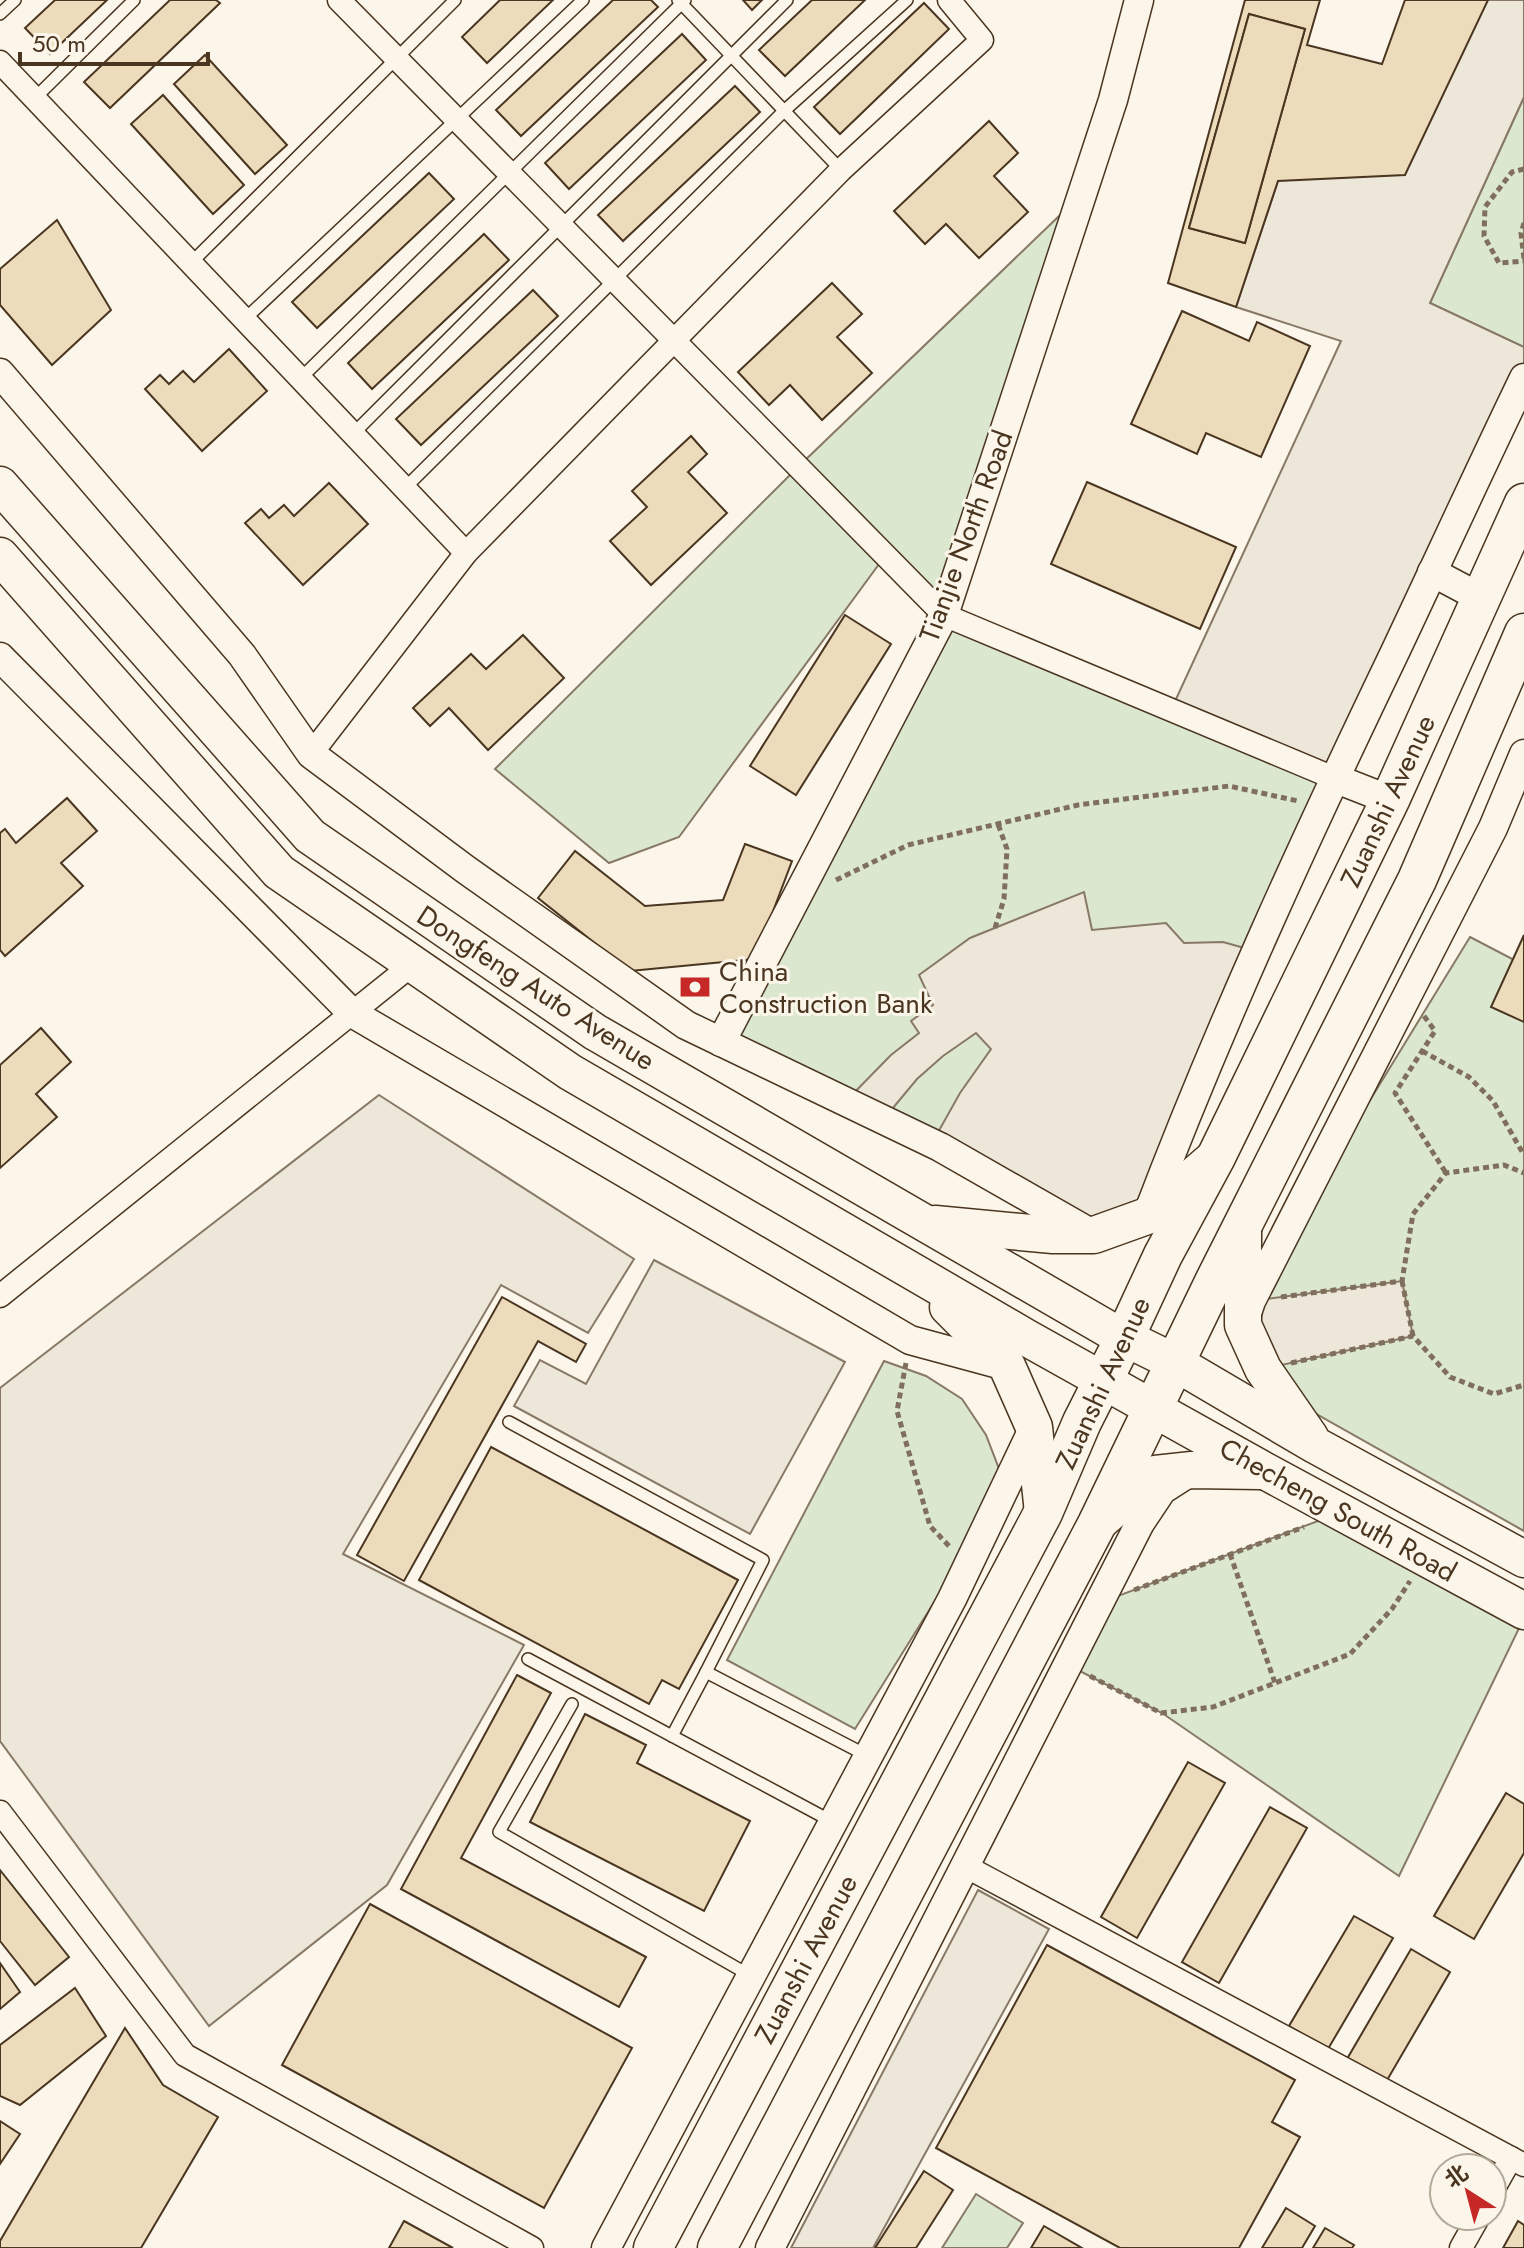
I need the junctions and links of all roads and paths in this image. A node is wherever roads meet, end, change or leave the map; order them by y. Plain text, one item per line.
1 (15, 0) edge
2 (134, 0) edge
3 (339, 0) edge
4 (455, 0) edge
5 (583, 0) edge
6 (787, 0) edge
7 (907, 0) edge
8 (949, 0) edge
9 (1139, 0) edge
10 (681, 1) edge
11 (0, 14) edge
12 (730, 55) junction
13 (396, 58) junction
14 (0, 62) edge
15 (35, 98) junction
16 (784, 111) junction
17 (456, 120) junction
18 (1524, 169) edge
19 (841, 170) junction
20 (509, 173) junction
21 (1524, 223) edge
22 (560, 225) junction
23 (1524, 260) edge
24 (191, 263) junction
25 (614, 280) junction
26 (245, 319) junction
27 (674, 340) junction
28 (0, 373) edge
29 (301, 378) junction
30 (1524, 378) edge
31 (353, 434) junction
32 (0, 485) edge
33 (405, 488) junction
34 (1524, 503) edge
35 (466, 553) junction
36 (0, 556) edge
37 (1432, 572) junction
38 (1481, 598) junction
39 (944, 615) junction
40 (1524, 633) edge
41 (0, 657) edge
42 (311, 754) junction
43 (1524, 754) edge
44 (1334, 778) junction
45 (1390, 800) junction
46 (1322, 806) junction
47 (997, 824) junction
48 (1479, 855) junction
49 (1410, 893) junction
50 (795, 900) junction
51 (995, 928) dead end
52 (413, 964) junction
53 (1407, 994) junction
54 (352, 1013) junction
55 (721, 1042) junction
56 (1422, 1051) junction
57 (1524, 1155) edge
58 (1216, 1157) junction
59 (1446, 1173) junction
60 (1524, 1173) edge
61 (1147, 1216) junction
62 (924, 1223) junction
63 (1243, 1227) junction
64 (1094, 1235) junction
65 (910, 1269) junction
66 (1402, 1281) junction
67 (0, 1296) edge
68 (1247, 1313) junction
69 (1413, 1336) junction
70 (1124, 1339) junction
71 (910, 1340) junction
72 (1174, 1362) junction
73 (1007, 1366) junction
74 (1263, 1369) junction
75 (1103, 1379) junction
76 (1524, 1385) edge
77 (1153, 1407) junction
78 (509, 1422) dead end
79 (1034, 1427) junction
80 (1315, 1445) junction
81 (1192, 1470) junction
82 (1265, 1471) junction
83 (1342, 1512) junction
84 (1043, 1513) junction
85 (1097, 1524) junction
86 (1230, 1554) junction
87 (1424, 1557) junction
88 (1524, 1559) edge
89 (967, 1566) junction
90 (1099, 1603) junction
91 (1524, 1611) edge
92 (528, 1659) dead end
93 (1068, 1665) junction
94 (706, 1672) junction
95 (1275, 1683) junction
96 (572, 1704) dead end
97 (672, 1736) junction
98 (868, 1756) junction
99 (886, 1810) junction
100 (0, 1812) edge
101 (833, 1822) junction
102 (965, 1866) junction
103 (765, 1951) junction
104 (751, 1977) junction
105 (1518, 2161) edge
106 (532, 2248) edge
107 (606, 2248) edge
108 (653, 2248) edge
109 (717, 2248) edge
110 (770, 2248) edge

1 - 11 lane
2 - 15 lane
3 - 13 street
4 - 13 lane
5 - 17 lane
6 - 12 lane
7 - 16 lane
8 - 19 street
9 - 39 street, Tianjie North Road
10 - 12 lane
10 - 20 lane
12 - 16 lane
12 - 22 lane
13 - 17 street
13 - 24 lane
14 - 15 street
15 - 24 street
16 - 19 lane
16 - 25 lane
17 - 20 street
17 - 26 lane
18 - 23 path
19 - 27 street
20 - 22 street
20 - 29 lane
21 - 23 path
22 - 25 street
22 - 31 lane
24 - 26 street
25 - 27 street
25 - 33 lane
26 - 29 street
27 - 35 street
27 - 39 street
28 - 42 street
29 - 31 street
30 - 37 street
31 - 33 street
32 - 62 main road, Dongfeng Auto Avenue
33 - 35 street
34 - 38 highway, Zuanshi Avenue
35 - 42 street
36 - 52 main road, Dongfeng Auto Avenue
37 - 38 street
37 - 44 street
38 - 45 highway, Zuanshi Avenue
39 - 44 street
39 - 50 street, Tianjie North Road
40 - 49 highway, Zuanshi Avenue
41 - 54 street
42 - 55 street
43 - 48 street
44 - 45 street
44 - 46 street
45 - 58 highway, Zuanshi Avenue
46 - 47 path
46 - 61 street
47 - 50 path
47 - 51 path
48 - 49 street
48 - 53 street
49 - 63 highway, Zuanshi Avenue
50 - 55 street, Tianjie North Road
52 - 54 street
52 - 65 main road, Dongfeng Auto Avenue
53 - 56 path
53 - 68 street
54 - 67 street
54 - 71 street
55 - 64 street
56 - 57 path
56 - 59 path
58 - 61 main road
58 - 70 highway, Zuanshi Avenue
59 - 60 path
59 - 66 path
61 - 64 main road
62 - 64 main road
62 - 70 main road, Dongfeng Auto Avenue
63 - 68 main road
63 - 72 highway, Zuanshi Avenue
65 - 73 main road
65 - 75 main road, Dongfeng Auto Avenue
66 - 68 path
66 - 69 path
68 - 74 main road
69 - 74 path
69 - 76 path
70 - 72 main road, Dongfeng Auto Avenue
70 - 75 highway, Zuanshi Avenue
71 - 73 street
71 - 89 path
72 - 77 highway, Zuanshi Avenue
72 - 80 main road, Checheng South Road
73 - 79 main road
74 - 80 main road
75 - 77 main road, Dongfeng Auto Avenue
75 - 84 highway, Zuanshi Avenue
77 - 82 main road, Checheng South Road
77 - 85 highway, Zuanshi Avenue
78 - 94 lane
79 - 84 main road
79 - 89 street
80 - 88 main road, Checheng South Road
81 - 82 main road
81 - 85 main road
81 - 90 street
82 - 83 main road, Checheng South Road
83 - 86 path
83 - 87 main road, Checheng South Road
84 - 99 highway, Zuanshi Avenue
85 - 109 highway, Zuanshi Avenue
86 - 90 path
86 - 95 path
87 - 91 main road, Checheng South Road
87 - 95 path
89 - 98 street
90 - 93 street
92 - 97 lane
93 - 95 path
93 - 102 street
94 - 97 lane
94 - 98 lane
96 - 104 lane
97 - 101 lane
98 - 101 street
99 - 103 street
99 - 108 highway, Zuanshi Avenue
100 - 106 street
101 - 103 street
102 - 105 street
102 - 110 street
103 - 104 street
104 - 107 street

